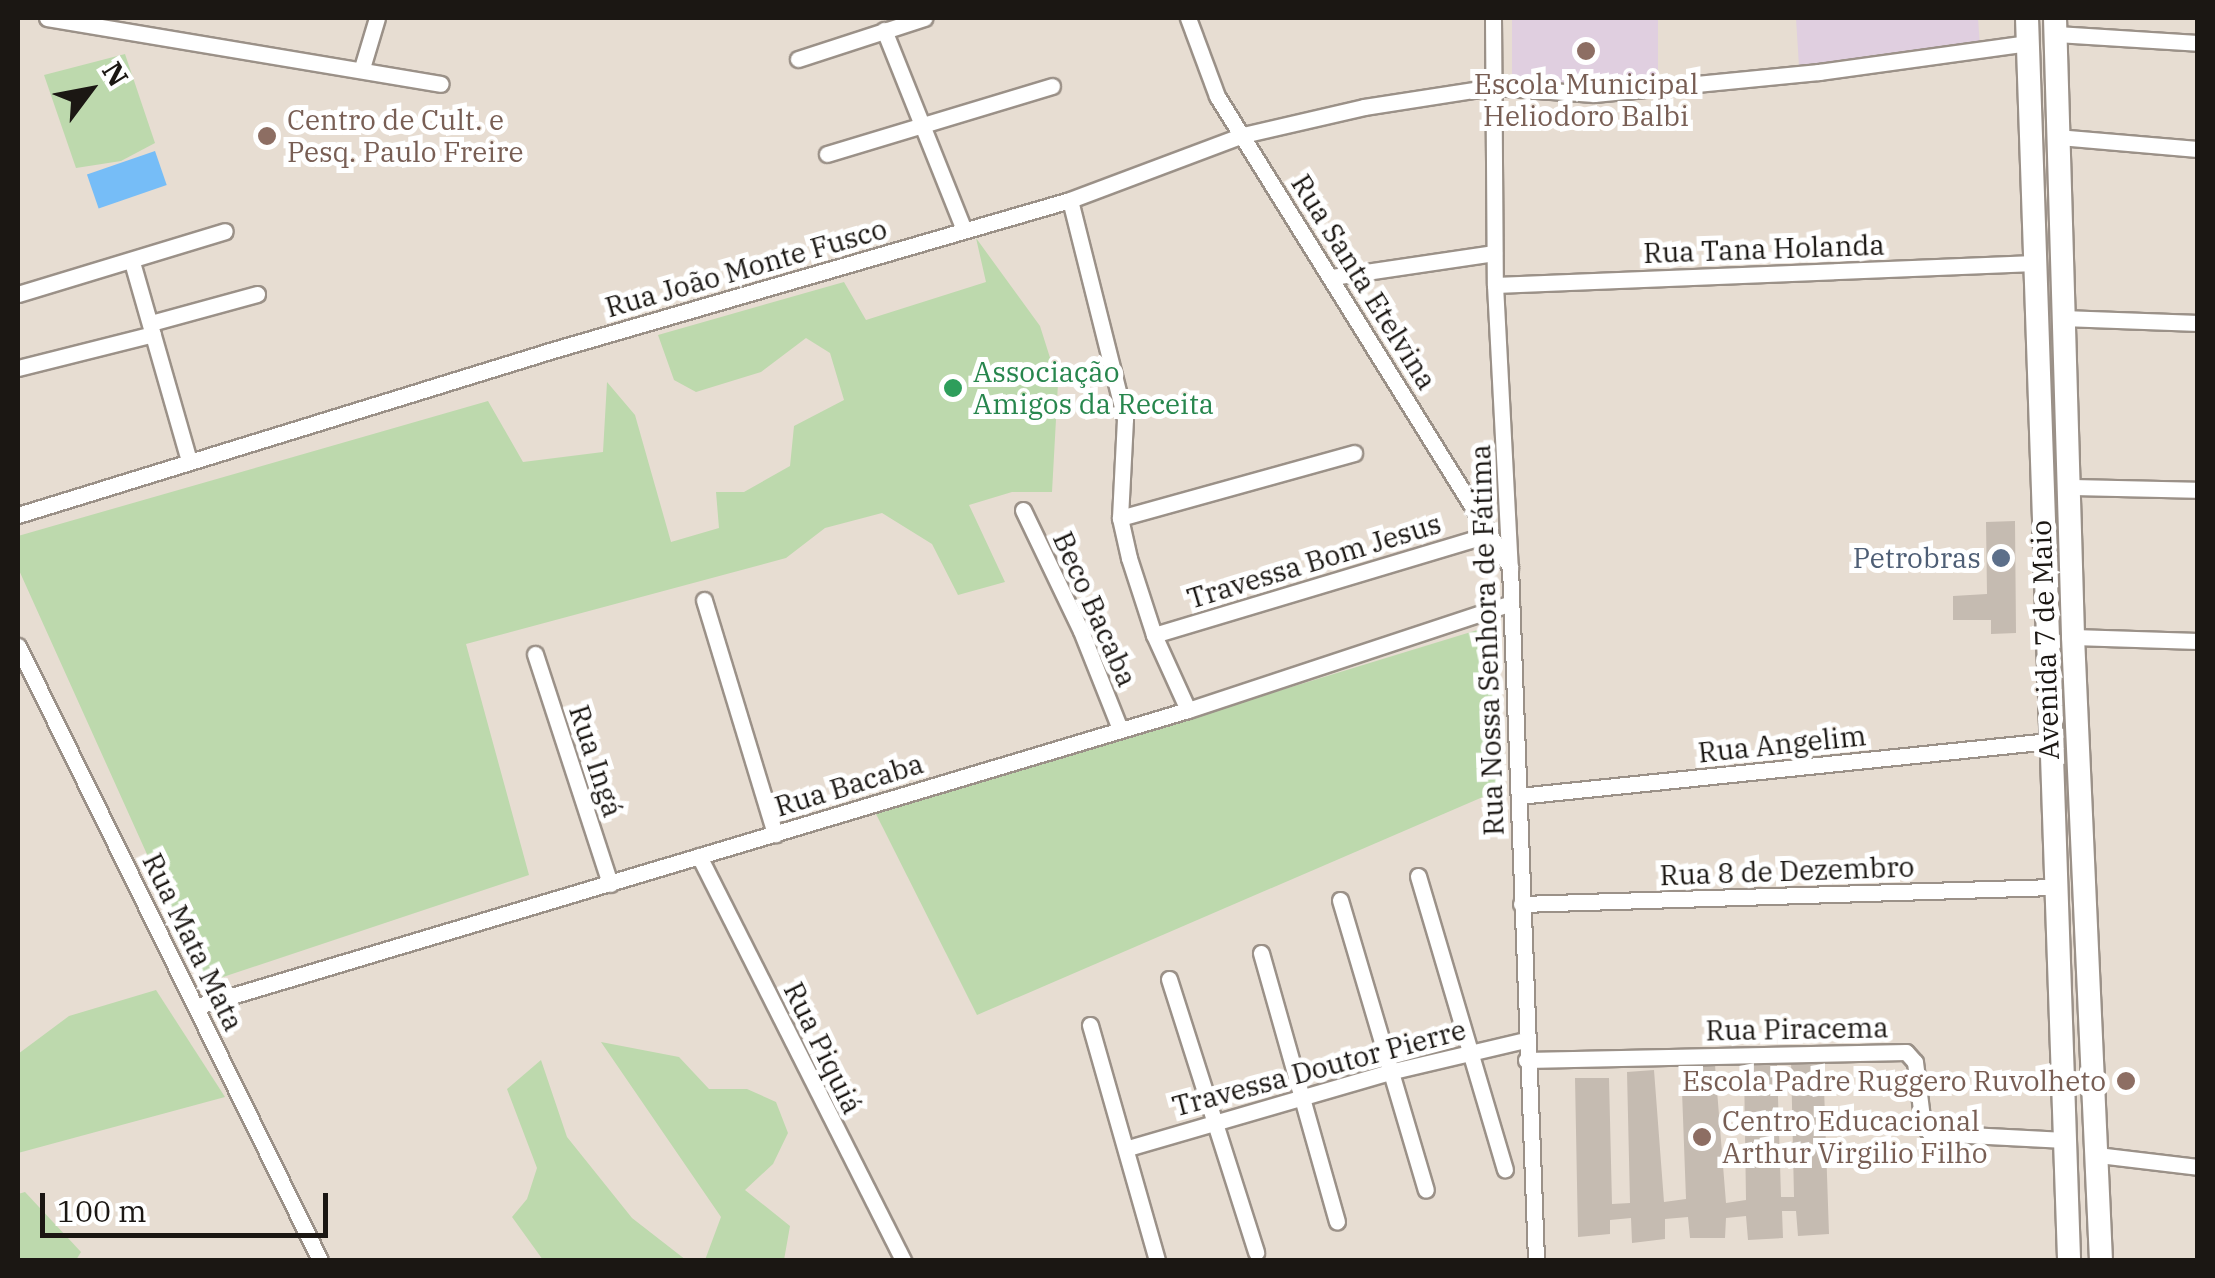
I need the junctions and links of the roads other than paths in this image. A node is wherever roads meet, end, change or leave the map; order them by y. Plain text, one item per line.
1 (47, 18) edge
2 (376, 18) edge
3 (924, 18) edge
4 (1188, 18) edge
5 (1493, 18) edge
6 (2027, 18) edge
7 (2056, 26) edge
8 (884, 30) junction
9 (2198, 42) edge
10 (2028, 43) junction
11 (798, 59) dead end
12 (362, 68) junction
13 (440, 84) dead end
14 (1052, 86) dead end
15 (1492, 87) junction
16 (924, 126) junction
17 (1243, 135) junction
18 (2058, 137) junction
19 (2198, 148) edge
20 (828, 154) dead end
21 (1070, 200) junction
22 (964, 230) junction
23 (225, 231) dead end
24 (1494, 253) junction
25 (132, 262) junction
26 (2034, 263) junction
27 (1332, 276) junction
28 (1495, 285) junction
29 (18, 294) edge
30 (257, 294) dead end
31 (2063, 318) junction
32 (2198, 323) edge
33 (152, 329) junction
34 (18, 368) edge
35 (1354, 453) dead end
36 (189, 460) junction
37 (2069, 487) junction
38 (2198, 490) edge
39 (1023, 510) dead end
40 (18, 515) edge
41 (1120, 518) junction
42 (1488, 535) junction
43 (1510, 567) junction
44 (704, 600) dead end
45 (1511, 603) junction
46 (1154, 635) junction
47 (2073, 638) junction
48 (2198, 641) edge
49 (18, 646) edge
50 (535, 654) dead end
51 (1188, 710) junction
52 (1120, 729) junction
53 (2049, 741) junction
54 (1520, 796) junction
55 (776, 834) junction
56 (700, 856) junction
57 (1418, 876) dead end
58 (610, 884) junction
59 (2054, 888) junction
60 (1340, 900) dead end
61 (1521, 904) junction
62 (1261, 953) dead end
63 (1168, 980) dead end
64 (198, 1006) junction
65 (1090, 1025) dead end
66 (1525, 1040) junction
67 (1472, 1052) junction
68 (1526, 1060) junction
69 (1390, 1072) junction
70 (1302, 1098) junction
71 (1215, 1123) junction
72 (2064, 1140) junction
73 (1128, 1148) junction
74 (2098, 1155) junction
75 (2198, 1167) edge
76 (1505, 1169) dead end
77 (1426, 1190) dead end
78 (1338, 1221) dead end
79 (1256, 1252) dead end
80 (320, 1260) edge
81 (904, 1260) edge
82 (1157, 1260) edge
83 (1536, 1260) edge
84 (2069, 1260) edge
85 (2101, 1260) edge

1 - 12 street
2 - 12 street
3 - 8 street
4 - 17 street, Rua Santa Etelvina
5 - 15 street, Rua Nossa Senhora de Fátima
6 - 10 main road, Avenida 7 de Maio
7 - 9 street
7 - 18 main road, Avenida 7 de Maio
8 - 11 street
8 - 16 street
10 - 15 street, Rua João Monte Fusco
10 - 26 main road, Avenida 7 de Maio
12 - 13 street
14 - 16 street
15 - 17 street, Rua João Monte Fusco
15 - 24 street, Rua Nossa Senhora de Fátima
16 - 20 street
16 - 22 street
17 - 21 street, Rua João Monte Fusco
17 - 27 street, Rua Santa Etelvina
18 - 19 street
18 - 31 main road, Avenida 7 de Maio
21 - 22 street, Rua João Monte Fusco
21 - 41 street
22 - 36 street, Rua João Monte Fusco
23 - 25 street
24 - 27 street
24 - 28 street, Rua Nossa Senhora de Fátima
25 - 29 street
25 - 33 street
26 - 28 street, Rua Tana Holanda
26 - 53 main road, Avenida 7 de Maio
27 - 42 street, Rua Santa Etelvina
28 - 43 street, Rua Nossa Senhora de Fátima
30 - 33 street
31 - 32 street
31 - 37 main road, Avenida 7 de Maio
33 - 34 street
33 - 36 street
35 - 41 street
36 - 40 street, Rua João Monte Fusco
37 - 38 street
37 - 47 main road, Avenida 7 de Maio
39 - 52 street, Beco Bacaba
41 - 46 street
42 - 43 street, Rua Santa Etelvina
42 - 46 street, Travessa Bom Jesus
43 - 45 street, Rua Nossa Senhora de Fátima
44 - 55 street
45 - 51 street, Rua Bacaba
45 - 54 street, Rua Nossa Senhora de Fátima
46 - 51 street
47 - 48 street
47 - 74 main road, Avenida 7 de Maio
49 - 64 street, Rua Mata Mata
50 - 58 street, Rua Ingá
51 - 52 street, Rua Bacaba
52 - 55 street, Rua Bacaba
53 - 54 street, Rua Angelim
53 - 59 main road, Avenida 7 de Maio
54 - 61 street, Rua Nossa Senhora de Fátima
55 - 56 street, Rua Bacaba
56 - 58 street, Rua Bacaba
56 - 81 street, Rua Piquiá
57 - 67 street
58 - 64 street, Rua Bacaba
59 - 61 street, Rua 8 de Dezembro
59 - 72 main road, Avenida 7 de Maio
60 - 69 street
61 - 66 street, Rua Nossa Senhora de Fátima
62 - 70 street
63 - 71 street
64 - 80 street, Rua Mata Mata
65 - 73 street
66 - 67 street, Travessa Doutor Pierre
66 - 68 street, Rua Nossa Senhora de Fátima
67 - 69 street, Travessa Doutor Pierre
67 - 76 street
68 - 72 street, Rua Piracema
68 - 83 street, Rua Nossa Senhora de Fátima
69 - 70 street, Travessa Doutor Pierre
69 - 77 street
70 - 71 street, Travessa Doutor Pierre
70 - 78 street
71 - 73 street, Travessa Doutor Pierre
71 - 79 street
72 - 84 main road, Avenida 7 de Maio
73 - 82 street
74 - 75 street
74 - 85 main road, Avenida 7 de Maio

